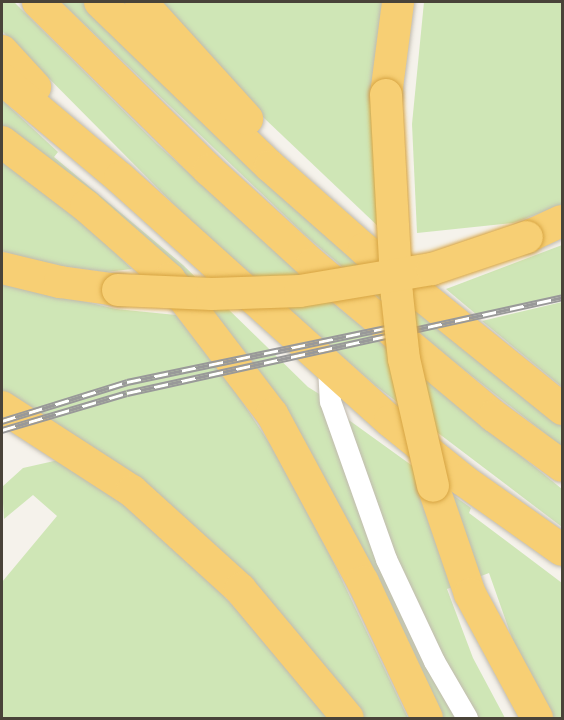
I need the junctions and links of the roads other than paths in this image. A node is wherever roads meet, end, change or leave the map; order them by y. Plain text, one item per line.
1 (38, 2) edge
2 (100, 2) edge
3 (141, 2) edge
4 (398, 2) edge
5 (2, 51) edge
6 (2, 79) edge
7 (2, 142) edge
8 (120, 178) junction
9 (562, 221) edge
10 (364, 249) junction
11 (2, 268) edge
12 (328, 366) junction
13 (2, 407) edge
14 (562, 409) edge
15 (562, 466) edge
16 (562, 550) edge
17 (348, 718) edge
18 (427, 718) edge
19 (467, 718) edge
20 (537, 718) edge

1 - 15 highway
2 - 10 highway
3 - 10 highway
4 - 20 highway, bridge
5 - 8 highway
6 - 8 highway
7 - 18 highway
8 - 12 highway
9 - 11 highway, bridge
10 - 14 highway
12 - 16 highway
12 - 19 lane
13 - 17 highway

